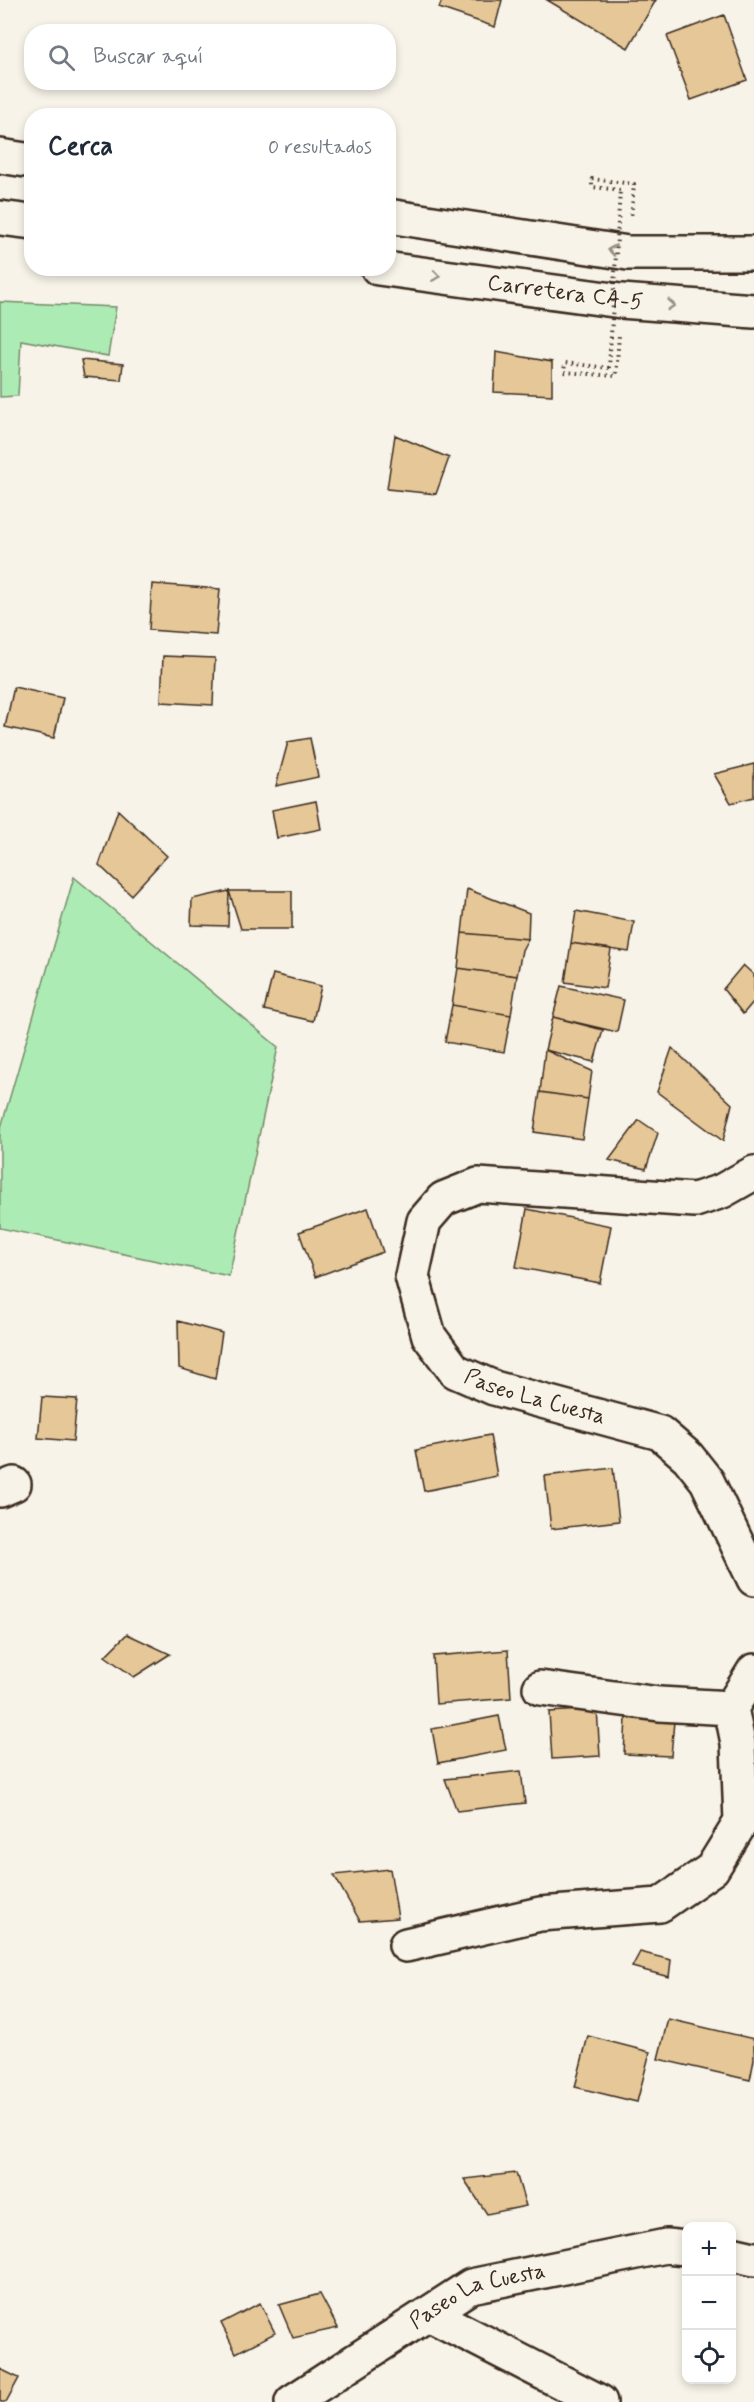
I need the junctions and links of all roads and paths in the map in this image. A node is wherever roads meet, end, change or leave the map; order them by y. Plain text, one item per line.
1 (0, 156) edge
2 (24, 160) edge
3 (634, 184) dead end
4 (396, 217) edge
5 (0, 218) edge
6 (24, 221) edge
7 (684, 253) junction
8 (754, 253) edge
9 (396, 270) edge
10 (754, 275) edge
11 (621, 301) junction
12 (754, 311) edge
13 (754, 1173) edge
14 (754, 1579) edge
15 (754, 1671) edge
16 (540, 1689) dead end
17 (731, 1708) junction
18 (406, 1945) dead end
19 (682, 2248) edge
20 (736, 2255) edge
21 (754, 2259) edge
22 (429, 2314) junction
23 (292, 2402) edge
24 (600, 2402) edge

1 - 2 main road
3 - 11 path, bridge
7 -> 4 main road
5 - 6 main road
7 - 8 main road
7 - 10 main road
9 -> 11 main road, Carretera CA-5
11 -> 12 main road, Carretera CA-5
13 - 14 main road, Paseo La Cuesta
15 - 17 main road
16 - 17 main road
17 - 18 main road
19 - 22 main road, Paseo La Cuesta
20 - 21 main road
22 - 23 main road, Paseo La Cuesta
22 - 24 main road

